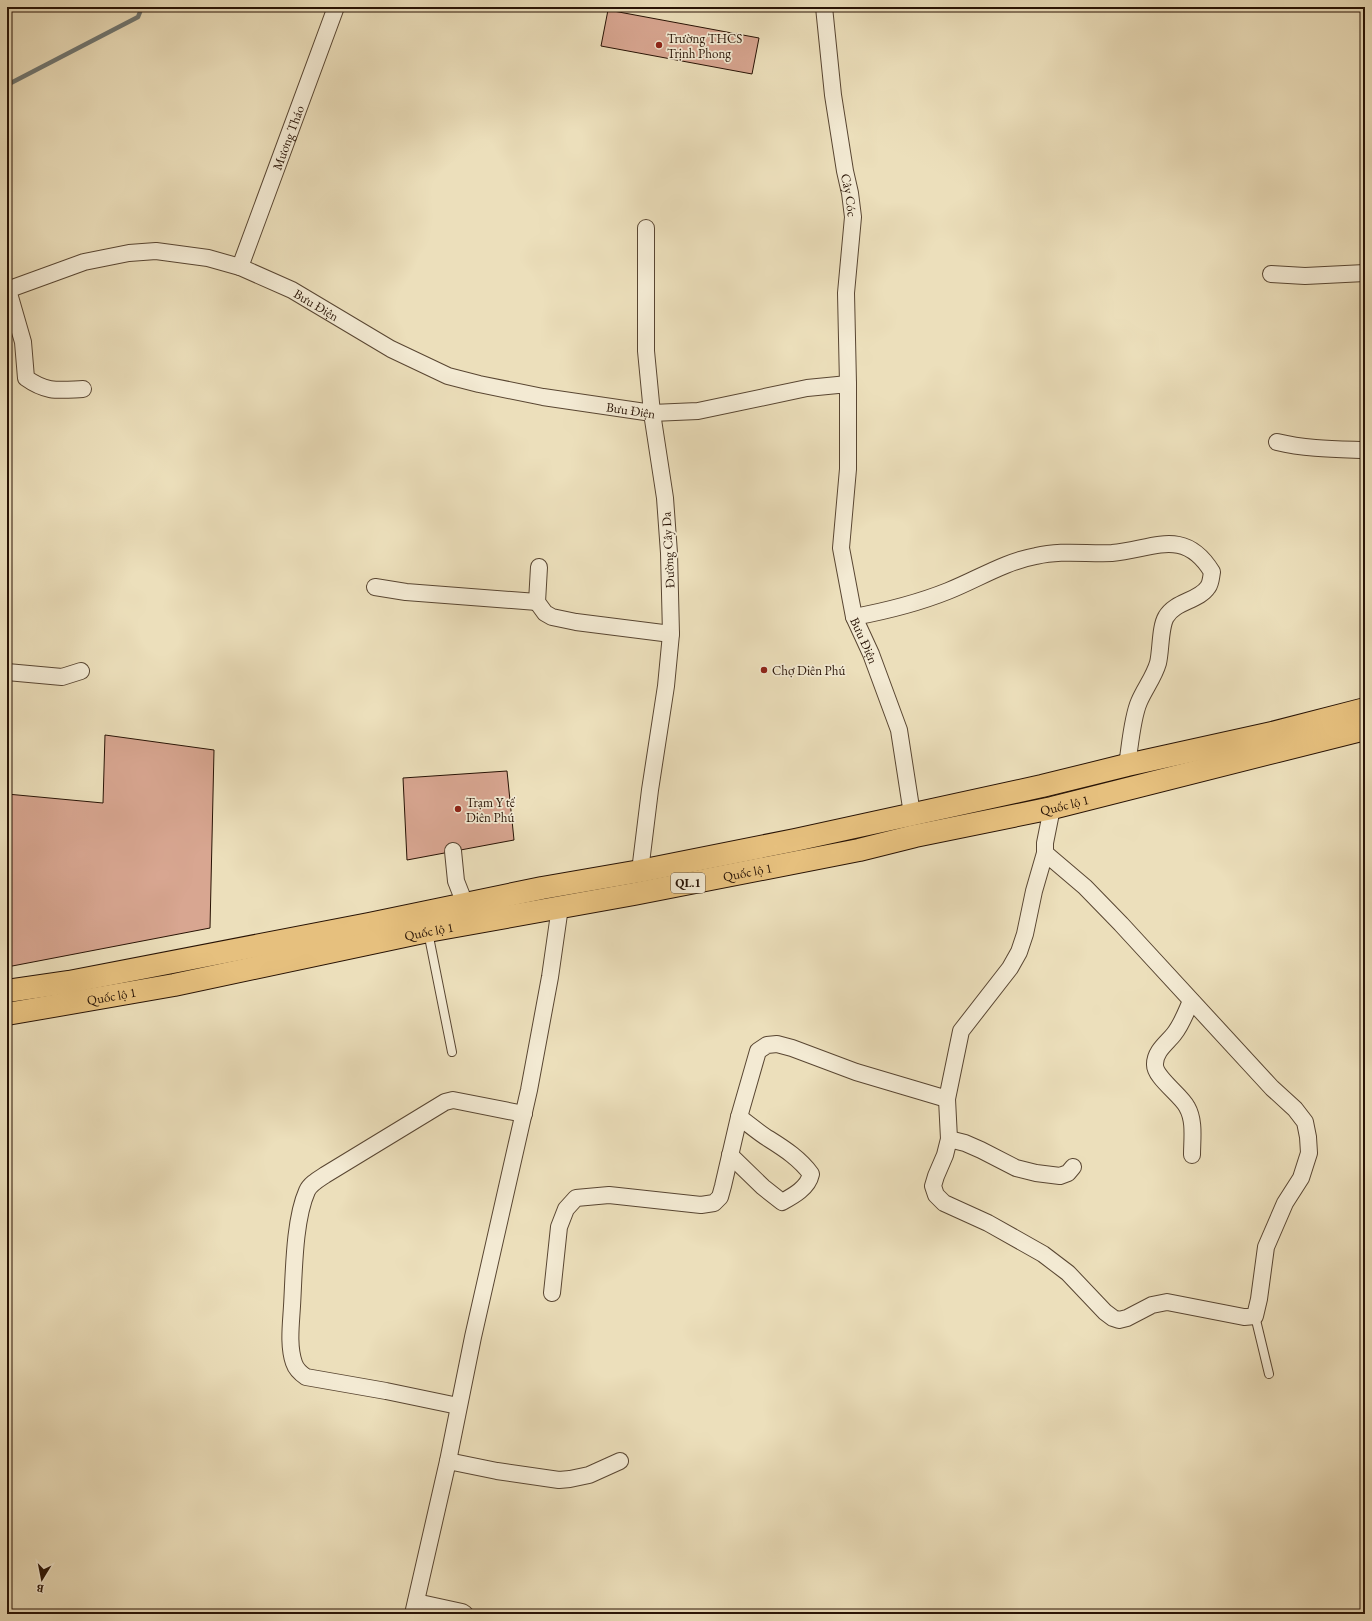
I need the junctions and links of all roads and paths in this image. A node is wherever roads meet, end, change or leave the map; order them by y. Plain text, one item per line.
1 (336, 7) edge
2 (824, 7) edge
3 (646, 228) dead end
4 (240, 267) junction
5 (1365, 273) edge
6 (1271, 274) dead end
7 (8, 290) edge
8 (848, 384) junction
9 (83, 389) dead end
10 (652, 413) junction
11 (1277, 442) dead end
12 (1365, 450) edge
13 (539, 567) dead end
14 (375, 587) dead end
15 (537, 602) junction
16 (854, 616) junction
17 (671, 634) junction
18 (81, 671) dead end
19 (7, 672) edge
20 (1365, 709) edge
21 (1365, 729) edge
22 (1127, 765) junction
23 (1052, 808) junction
24 (912, 814) junction
25 (453, 851) dead end
26 (1045, 853) junction
27 (640, 871) junction
28 (465, 904) junction
29 (560, 907) junction
30 (428, 931) junction
31 (7, 991) edge
32 (1191, 1001) junction
33 (7, 1014) edge
34 (452, 1052) dead end
35 (947, 1099) junction
36 (524, 1114) junction
37 (739, 1117) junction
38 (949, 1139) junction
39 (730, 1155) junction
40 (1192, 1155) dead end
41 (1073, 1167) dead end
42 (552, 1293) dead end
43 (1255, 1316) junction
44 (1269, 1374) dead end
45 (458, 1406) junction
46 (448, 1461) junction
47 (620, 1461) dead end
48 (415, 1608) edge
49 (465, 1614) edge

1 - 4 street, Mương Tháo
2 - 8 street, Cây Cóc
3 - 10 street, Đường Cây Da
4 - 7 street, Bưu Điện
4 - 10 street, Bưu Điện
5 - 6 street
7 - 9 street
8 - 10 street, Bưu Điện
8 - 16 street, Bưu Điện
10 - 17 street, Đường Cây Da
11 - 12 street
13 - 15 street
14 - 15 street
15 - 17 street
16 - 22 street
16 - 24 street, Bưu Điện
17 - 27 street, Đường Cây Da
18 - 19 street
20 - 22 highway, Quốc lộ 1 / QL.1
21 - 23 highway, Quốc lộ 1 / QL.1
22 - 24 highway, Quốc lộ 1 / QL.1
23 - 26 street
23 - 29 highway, Quốc lộ 1 / QL.1
24 - 27 highway, Quốc lộ 1 / QL.1
25 - 28 street
26 - 32 street
26 - 35 street
27 - 28 highway, Quốc lộ 1 / QL.1
28 - 31 highway, Quốc lộ 1 / QL.1
29 - 30 highway, Quốc lộ 1 / QL.1
29 - 36 street
30 - 33 highway, Quốc lộ 1 / QL.1
30 - 34 lane
32 - 40 street
32 - 43 street
35 - 37 street
35 - 38 street
36 - 45 street
36 - 45 street
37 - 39 street
37 - 39 street
38 - 41 street
38 - 43 street
39 - 42 street
43 - 44 lane
45 - 46 street
46 - 47 street
46 - 48 street
48 - 49 street

